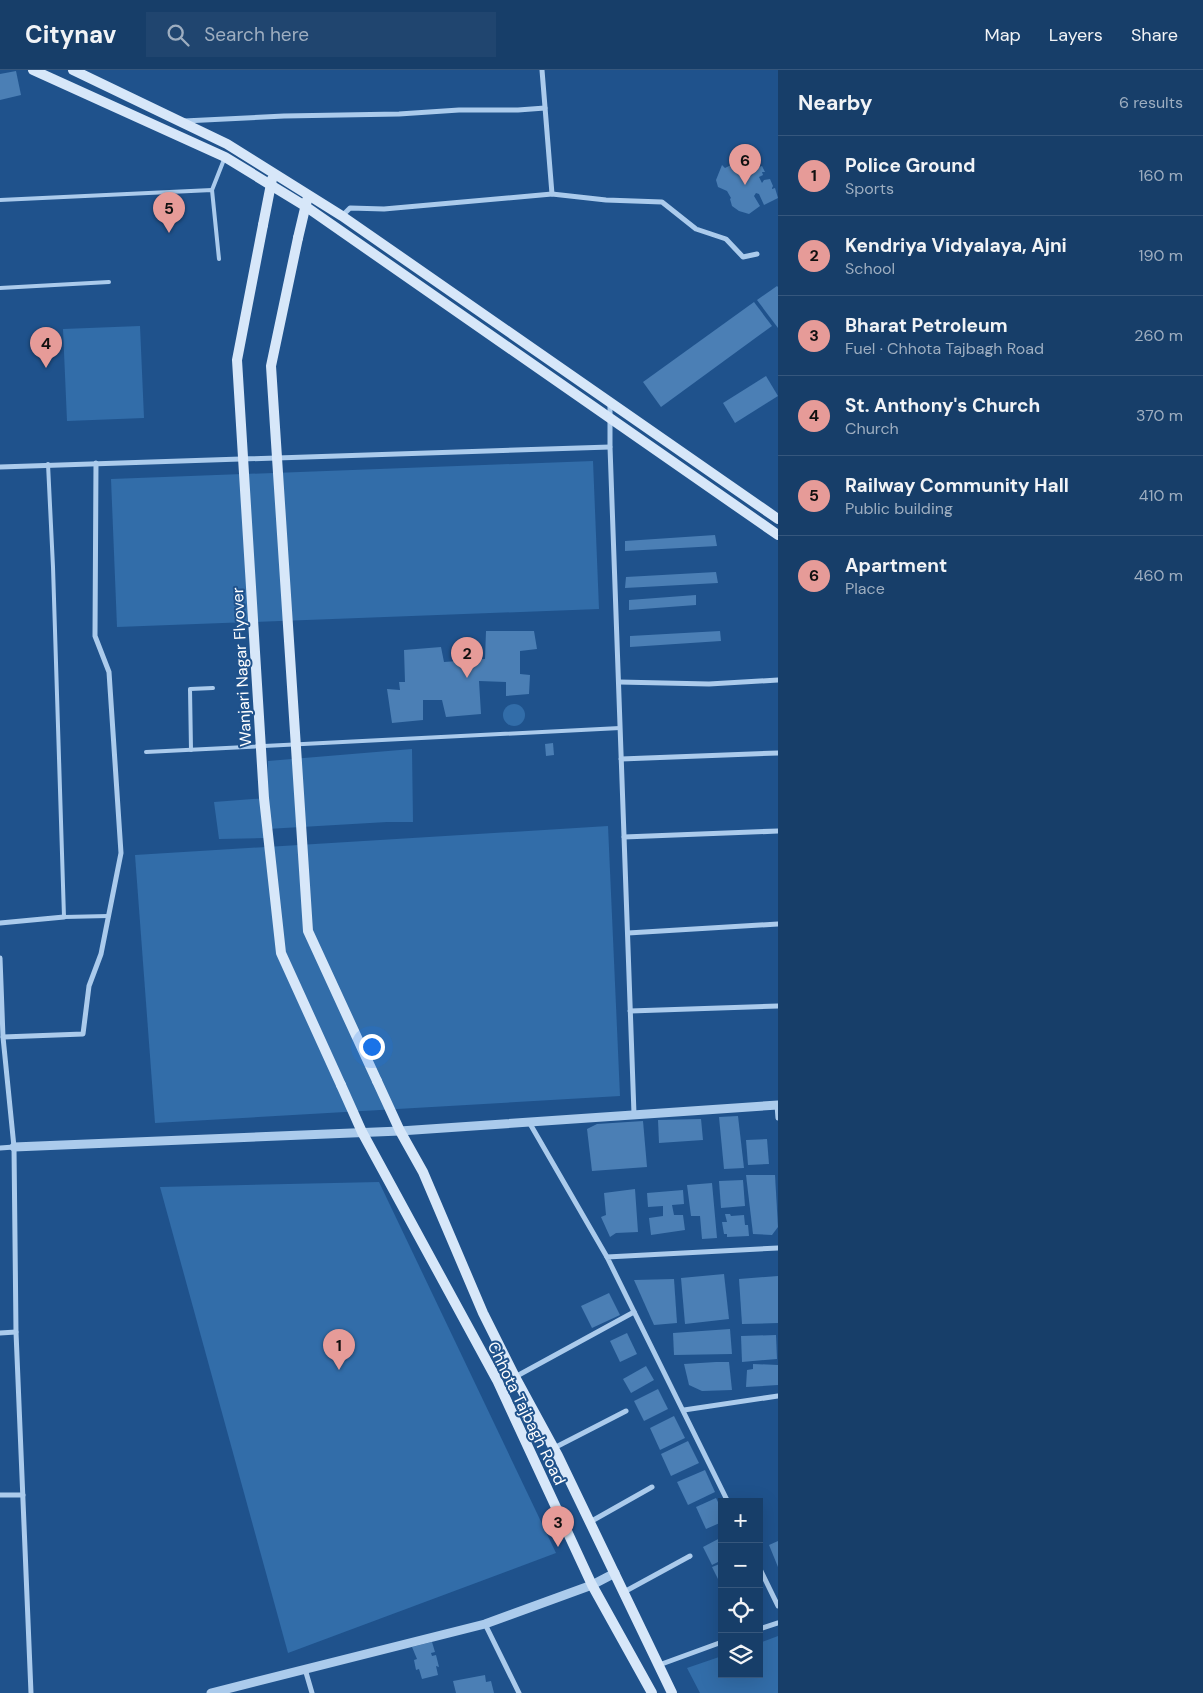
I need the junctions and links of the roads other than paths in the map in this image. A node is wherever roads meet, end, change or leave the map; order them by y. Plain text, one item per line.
1 (33, 70) edge
2 (73, 70) edge
3 (542, 70) edge
4 (545, 108) junction
5 (179, 121) junction
6 (225, 157) junction
7 (274, 173) junction
8 (270, 185) junction
9 (212, 190) junction
10 (552, 194) junction
11 (309, 195) junction
12 (0, 200) edge
13 (305, 206) junction
14 (342, 216) junction
15 (757, 254) dead end
16 (219, 259) dead end
17 (109, 282) dead end
18 (0, 288) edge
19 (610, 403) junction
20 (610, 417) junction
21 (610, 447) junction
22 (96, 463) junction
23 (48, 464) junction
24 (0, 467) edge
25 (778, 519) edge
26 (778, 535) edge
27 (778, 680) edge
28 (619, 682) junction
29 (213, 688) dead end
30 (620, 728) junction
31 (191, 750) junction
32 (146, 752) dead end
33 (778, 753) edge
34 (621, 760) junction
35 (778, 831) edge
36 (624, 837) junction
37 (108, 916) junction
38 (64, 917) junction
39 (0, 923) edge
40 (778, 924) edge
41 (628, 933) junction
42 (0, 958) edge
43 (778, 1006) edge
44 (630, 1011) junction
45 (3, 1036) junction
46 (777, 1105) edge
47 (634, 1114) junction
48 (778, 1118) edge
49 (529, 1122) junction
50 (400, 1131) junction
51 (362, 1132) junction
52 (14, 1147) junction
53 (0, 1148) edge
54 (778, 1248) edge
55 (607, 1257) junction
56 (634, 1312) junction
57 (16, 1332) junction
58 (0, 1333) edge
59 (514, 1377) junction
60 (778, 1396) edge
61 (684, 1410) junction
62 (626, 1411) dead end
63 (554, 1448) junction
64 (652, 1487) dead end
65 (0, 1495) edge
66 (23, 1495) junction
67 (726, 1498) edge
68 (590, 1522) junction
69 (690, 1556) dead end
70 (614, 1573) junction
71 (763, 1575) edge
72 (592, 1585) junction
73 (624, 1592) junction
74 (778, 1606) edge
75 (778, 1623) edge
76 (485, 1624) junction
77 (763, 1628) edge
78 (718, 1643) edge
79 (658, 1665) junction
80 (305, 1669) junction
81 (31, 1693) edge
82 (211, 1693) edge
83 (312, 1693) edge
84 (519, 1693) edge
85 (652, 1693) edge
86 (672, 1693) edge

1 - 6 main road
2 - 5 main road
3 - 4 street
4 - 5 street
4 - 10 street
5 - 7 main road
6 - 8 main road
6 - 9 lane
7 - 8 main road, Wanjari Nagar Flyover
7 - 11 main road
8 - 13 main road
8 - 51 main road, Wanjari Nagar Flyover, bridge
9 - 12 lane
9 - 16 lane
10 - 14 street
10 - 15 street
11 - 13 main road
11 - 14 main road
13 - 20 main road
13 - 50 main road, bridge
14 - 19 main road
17 - 18 lane
19 - 20 street
19 - 25 main road
20 - 21 street
20 - 26 main road
21 - 22 street
21 - 28 street
22 - 23 street
22 - 37 street
23 - 24 street
23 - 38 lane
27 - 28 street
28 - 30 street
29 - 31 lane
30 - 31 lane
30 - 34 street
31 - 32 lane
33 - 34 street
34 - 36 street
35 - 36 street
36 - 41 street
37 - 38 lane
37 - 45 street
38 - 39 street
40 - 41 street
41 - 44 street
42 - 45 street
43 - 44 street
44 - 47 street
45 - 52 street
46 - 47 street
46 - 48 street
47 - 49 street
49 - 50 street
49 - 55 street
50 - 51 street
50 - 59 main road
51 - 52 street
51 - 72 main road, Chhota Tajbagh Road
52 - 53 street
52 - 57 street
54 - 55 street
55 - 56 street
56 - 59 street
56 - 61 street
57 - 58 street
57 - 66 street
59 - 63 main road
60 - 61 street
61 - 67 street
62 - 63 street
63 - 68 main road
64 - 68 street
65 - 66 street
66 - 81 street
68 - 70 main road
69 - 73 street
70 - 72 street
70 - 73 main road
71 - 74 street
72 - 76 street
72 - 85 main road, Chhota Tajbagh Road
73 - 79 main road
75 - 77 street
76 - 80 street
76 - 84 street
78 - 79 street
79 - 86 main road
80 - 82 street
80 - 83 street

